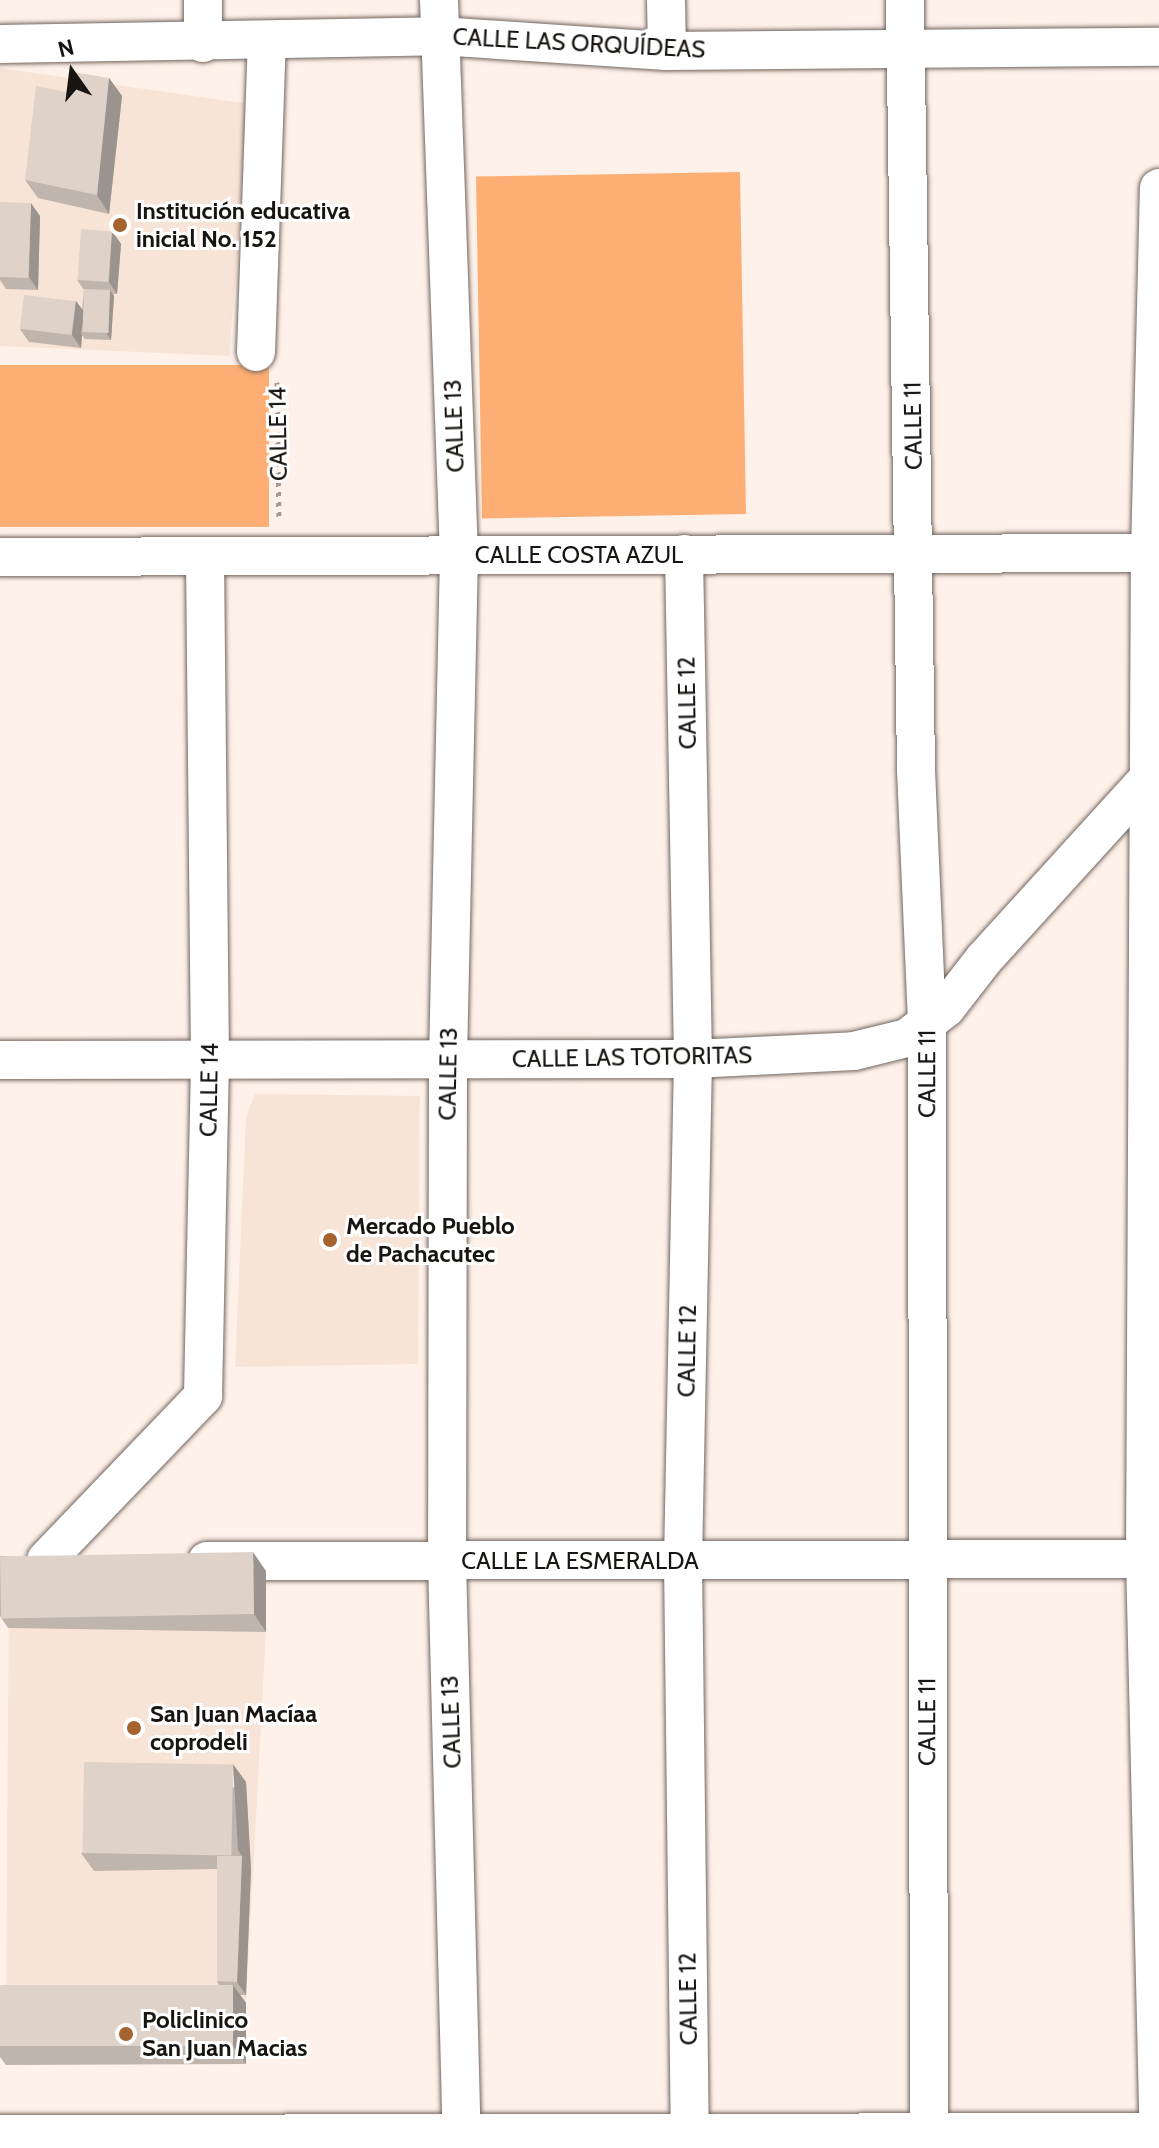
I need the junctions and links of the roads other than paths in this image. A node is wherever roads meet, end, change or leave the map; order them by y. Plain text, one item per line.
1 (203, 0) edge
2 (666, 0) edge
3 (905, 0) edge
4 (439, 18) edge
5 (267, 40) junction
6 (203, 43) junction
7 (0, 44) edge
8 (1159, 47) edge
9 (906, 48) junction
10 (667, 51) junction
11 (1159, 188) edge
12 (256, 352) road end
13 (916, 553) junction
14 (1155, 553) edge
15 (684, 554) junction
16 (459, 555) junction
17 (205, 556) junction
18 (0, 557) edge
19 (1154, 779) edge
20 (927, 1023) junction
21 (448, 1059) junction
22 (693, 1059) junction
23 (0, 1060) edge
24 (210, 1060) junction
25 (1152, 1559) edge
26 (92, 1560) edge
27 (683, 1560) junction
28 (169, 1561) edge
29 (447, 1561) junction
30 (927, 1561) junction
31 (1159, 2132) edge
32 (0, 2134) edge
33 (690, 2140) edge
34 (929, 2140) edge
35 (220, 2141) edge
36 (462, 2141) edge
37 (1159, 2148) edge

1 - 6 street
2 - 10 street
3 - 9 street, CALLE 11
4 - 5 street, CALLE LAS ORQUÍDEAS
4 - 10 street, CALLE LAS ORQUÍDEAS
4 - 16 street, CALLE 13
5 - 6 street, CALLE LAS ORQUÍDEAS
5 - 12 street
6 - 7 street, CALLE LAS ORQUÍDEAS
8 - 9 street, CALLE LAS ORQUÍDEAS
9 - 10 street, CALLE LAS ORQUÍDEAS
9 - 13 street, CALLE 11
11 - 14 street
13 - 14 street, CALLE COSTA AZUL
13 - 15 street, CALLE COSTA AZUL
13 - 20 street, CALLE 11
14 - 19 street
15 - 16 street, CALLE COSTA AZUL
15 - 22 street, CALLE 12
16 - 17 street, CALLE COSTA AZUL
16 - 21 street, CALLE 13
17 - 18 street, CALLE COSTA AZUL
17 - 24 street, CALLE 14
19 - 20 street, CALLE LAS TOTORITAS
19 - 25 street
20 - 22 street, CALLE LAS TOTORITAS
20 - 30 street, CALLE 11
21 - 22 street, CALLE LAS TOTORITAS
21 - 24 street, CALLE LAS TOTORITAS
21 - 29 street, CALLE 13
22 - 27 street, CALLE 12
23 - 24 street, CALLE LAS TOTORITAS
24 - 26 street, CALLE 14
25 - 30 street, CALLE LA ESMERALDA
25 - 31 street
27 - 29 street, CALLE LA ESMERALDA
27 - 30 street, CALLE LA ESMERALDA
27 - 33 street, CALLE 12
28 - 29 street, CALLE LA ESMERALDA
29 - 36 street, CALLE 13
30 - 34 street, CALLE 11
31 - 34 street
31 - 37 street
32 - 35 street
33 - 34 street
33 - 36 street
35 - 36 street

